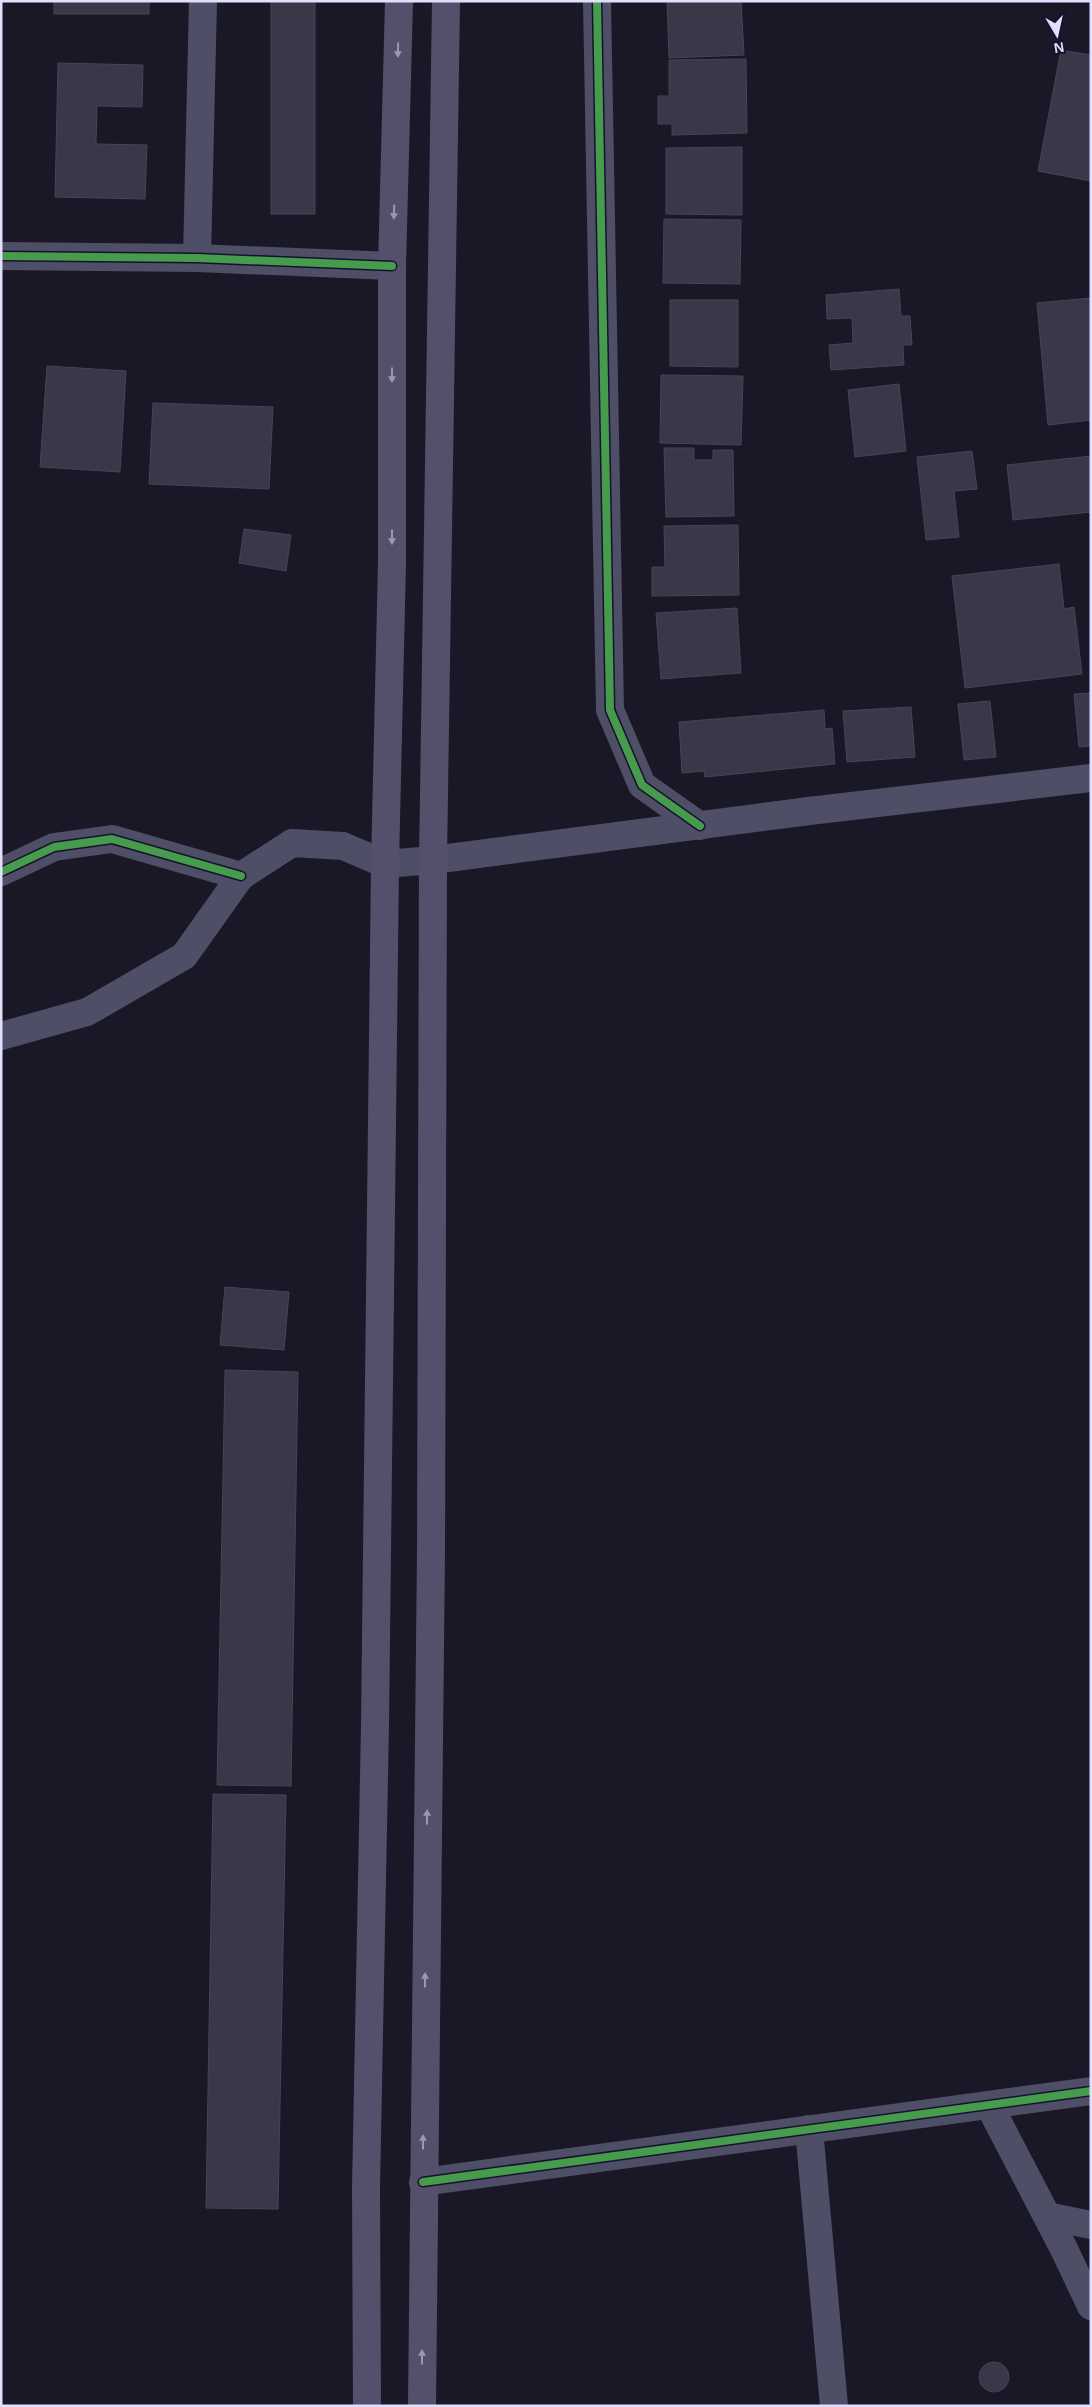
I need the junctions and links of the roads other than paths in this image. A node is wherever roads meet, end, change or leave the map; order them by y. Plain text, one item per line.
1 (203, 1) edge
2 (399, 1) edge
3 (446, 1) edge
4 (597, 1) edge
5 (1, 256) edge
6 (197, 258) junction
7 (392, 266) junction
8 (1091, 778) edge
9 (700, 826) junction
10 (433, 860) junction
11 (384, 864) junction
12 (1, 872) edge
13 (241, 876) junction
14 (1, 1036) edge
15 (1091, 2091) edge
16 (989, 2105) junction
17 (809, 2129) junction
18 (423, 2182) junction
19 (1047, 2216) junction
20 (1091, 2225) edge
21 (1091, 2306) edge
22 (367, 2406) edge
23 (422, 2406) edge
24 (834, 2406) edge

1 - 6 street
2 -> 7 main road
3 - 10 main road
4 - 9 street
5 - 6 street
6 - 7 street
7 -> 11 main road
8 - 9 street
9 - 10 street
10 - 11 street
18 -> 10 main road
11 - 13 street
11 - 22 main road
12 - 13 street
13 - 14 street
15 - 16 street
16 - 17 street
16 - 19 street
17 - 18 street
17 - 24 street
23 -> 18 main road
19 - 20 street
19 - 21 street

